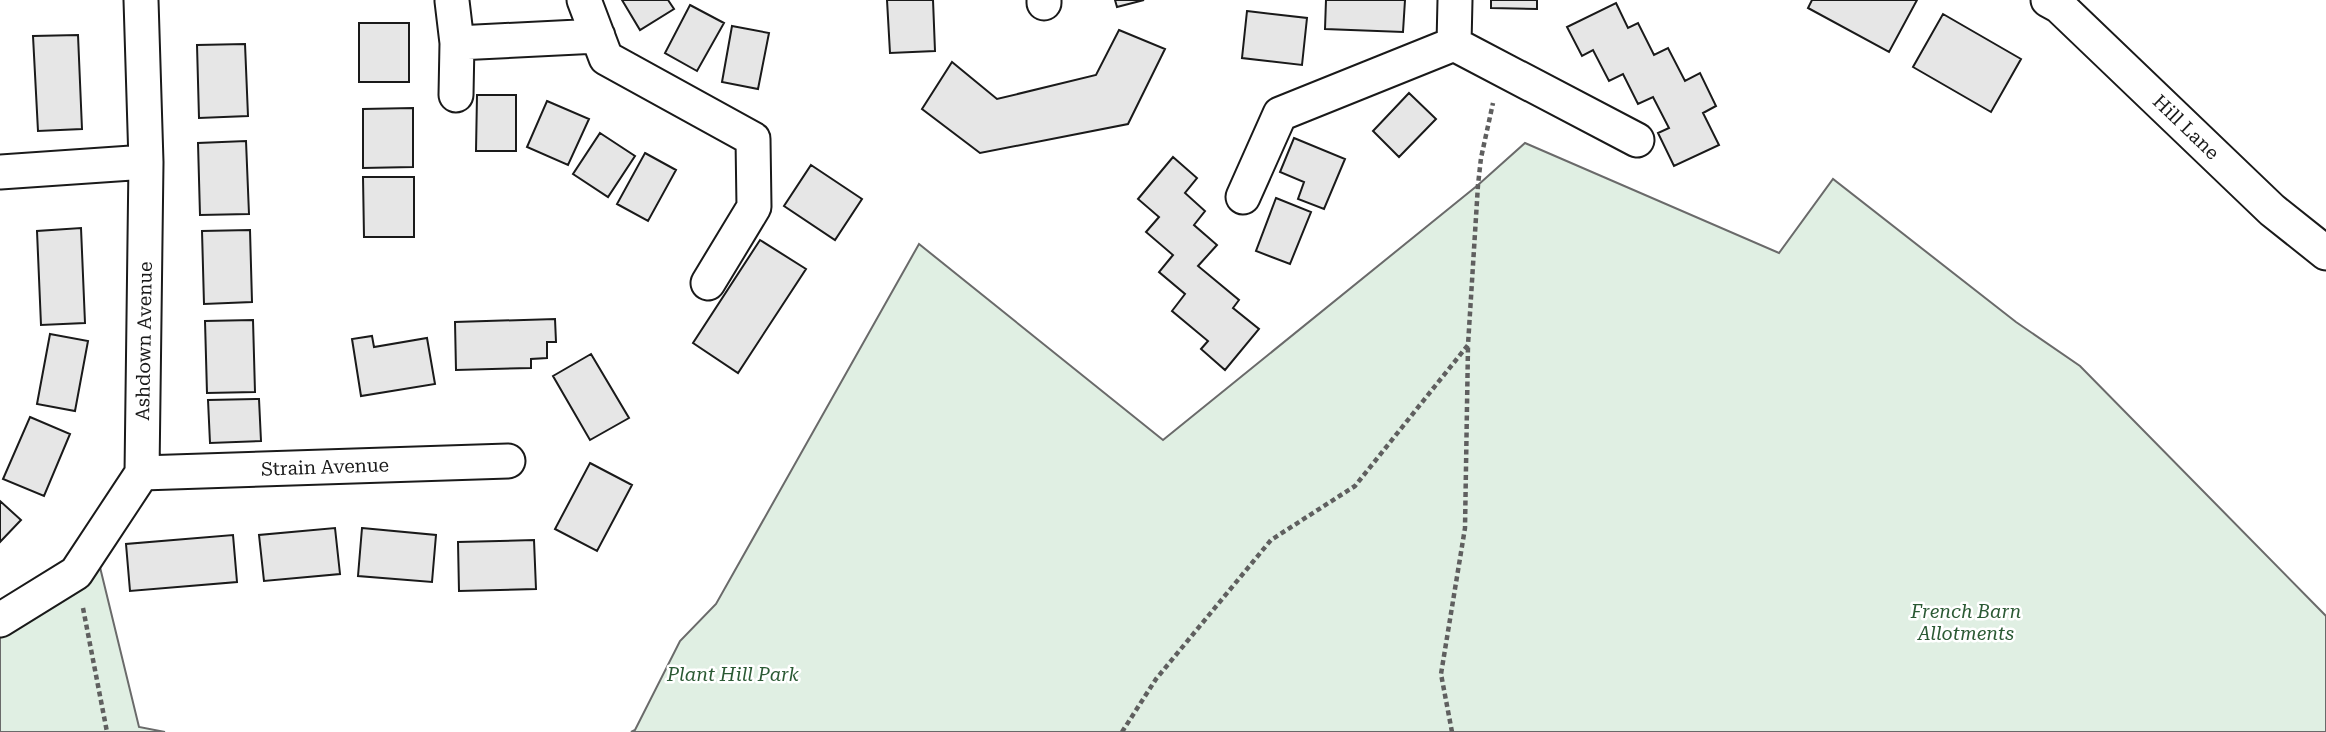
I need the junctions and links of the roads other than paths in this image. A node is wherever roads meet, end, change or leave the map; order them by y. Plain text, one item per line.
1 (141, 0) edge
2 (584, 0) edge
3 (1455, 0) edge
4 (452, 1) edge
5 (2056, 2) edge
6 (598, 36) junction
7 (457, 43) junction
8 (1454, 44) junction
9 (456, 95) dead end
10 (1637, 140) dead end
11 (146, 162) junction
12 (0, 172) edge
13 (1243, 197) dead end
14 (2326, 253) edge
15 (708, 283) dead end
16 (508, 461) dead end
17 (142, 473) junction
18 (0, 620) edge

1 - 11 street, Ashdown Avenue
2 - 6 street
3 - 8 street
4 - 7 street
5 - 14 street, Hill Lane
6 - 7 street
6 - 15 street
7 - 9 street
8 - 10 street
8 - 13 street
11 - 12 street
11 - 17 street, Ashdown Avenue
16 - 17 street, Strain Avenue
17 - 18 street

